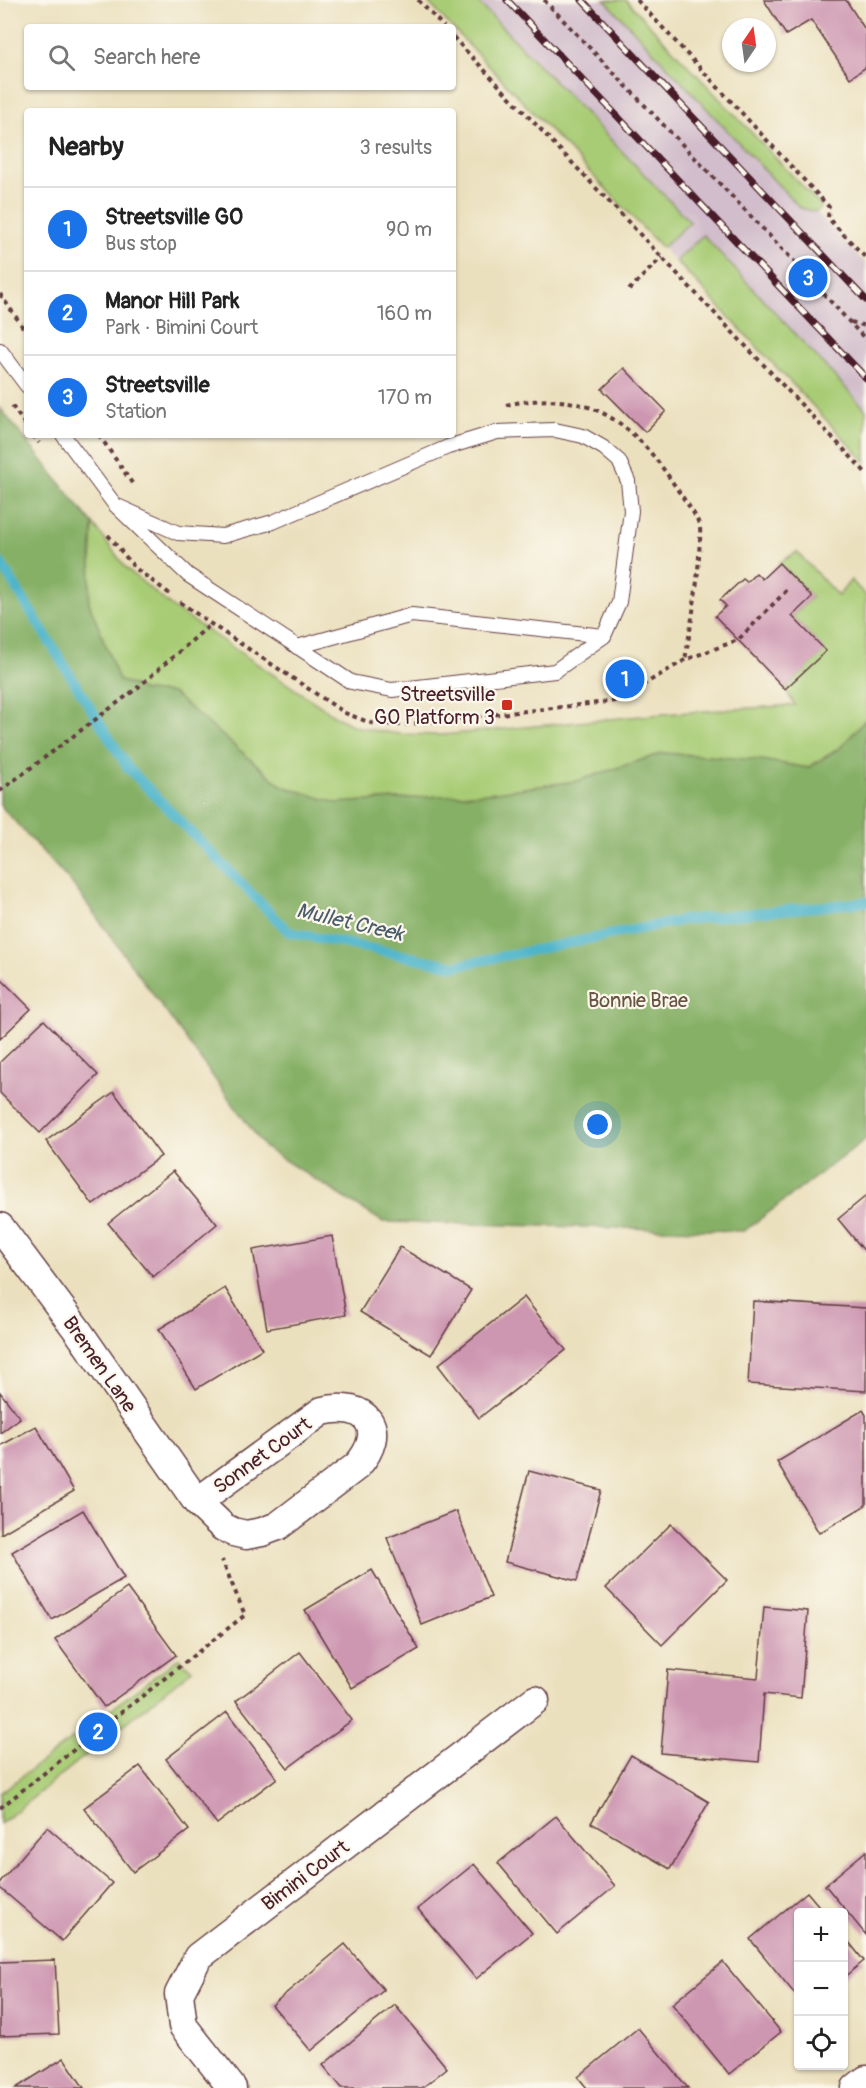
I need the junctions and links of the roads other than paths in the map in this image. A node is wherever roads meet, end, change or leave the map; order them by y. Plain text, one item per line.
1 (0, 350) edge
2 (24, 382) edge
3 (65, 438) edge
4 (115, 505) junction
5 (604, 636) junction
6 (297, 647) junction
7 (0, 1227) edge
8 (197, 1502) junction
9 (535, 1700) dead end
10 (866, 2080) edge
11 (232, 2088) edge
12 (856, 2088) edge

1 - 2 lane
3 - 4 lane
4 - 5 lane
4 - 6 lane
5 - 6 lane
5 - 6 lane
7 - 8 street, Bremen Lane
8 - 8 street, Sonnet Court
9 - 11 street, Bimini Court
10 - 12 street

